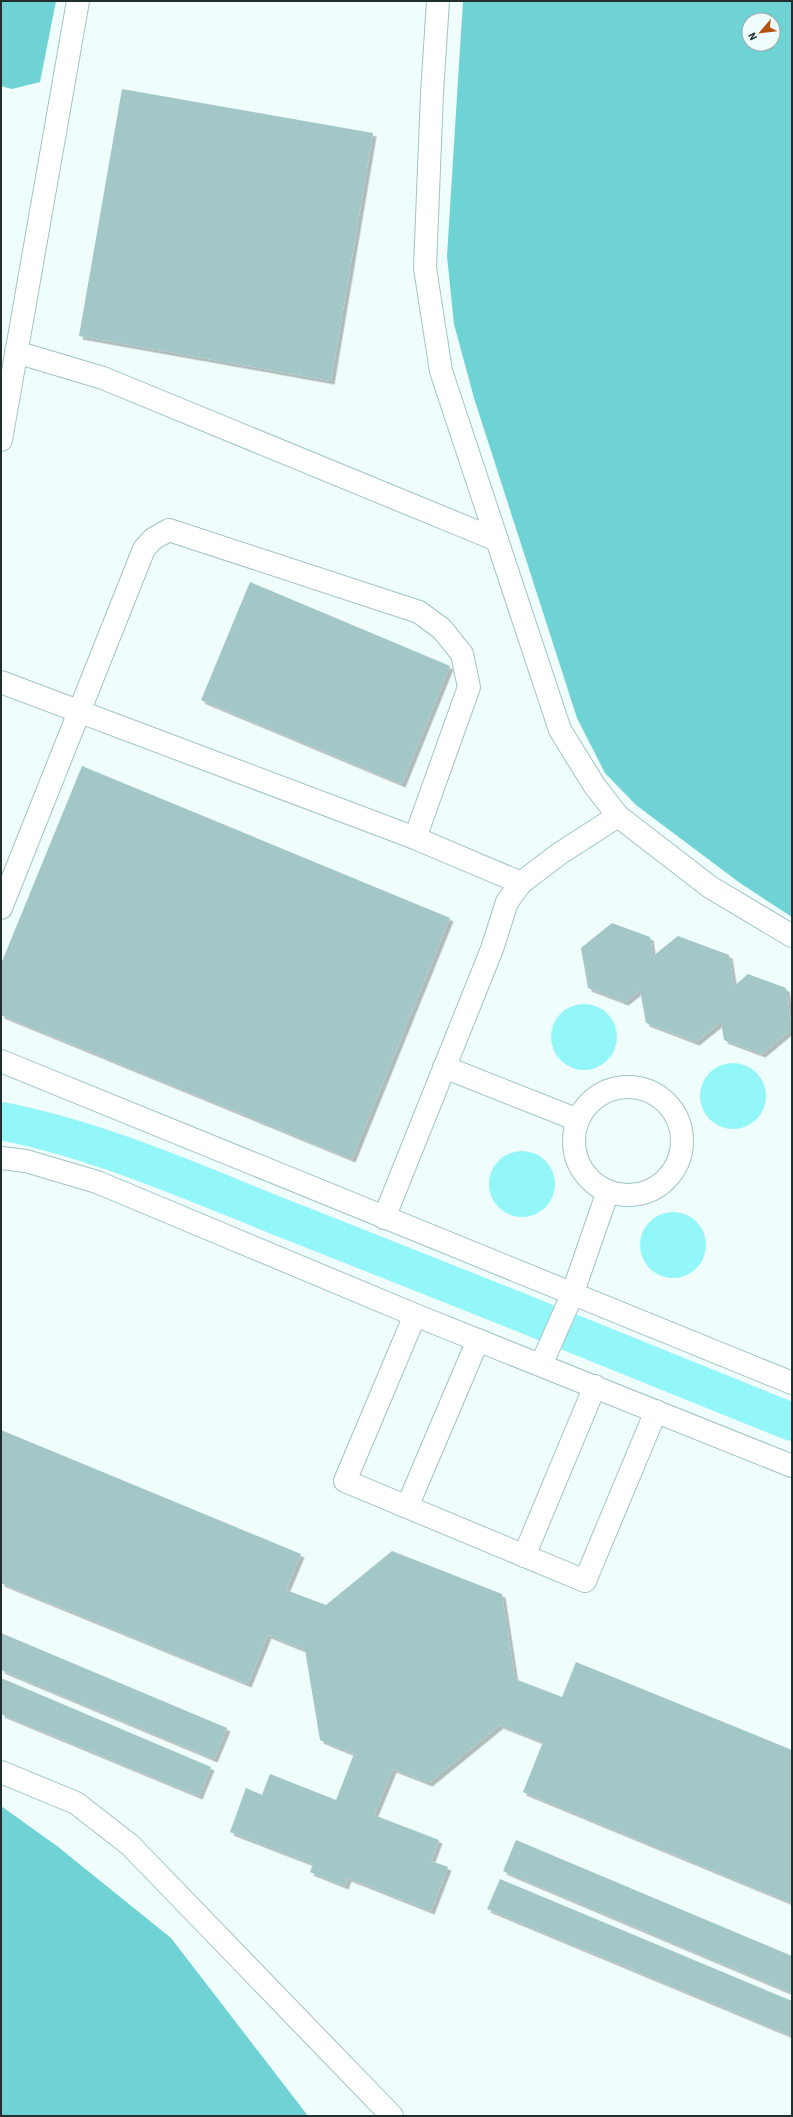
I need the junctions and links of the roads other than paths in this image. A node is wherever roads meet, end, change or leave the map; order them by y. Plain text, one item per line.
1 (78, 1) edge
2 (438, 1) edge
3 (16, 352) junction
4 (1, 440) edge
5 (498, 540) junction
6 (1, 682) edge
7 (80, 711) junction
8 (618, 816) junction
9 (415, 838) junction
10 (521, 883) junction
11 (1, 908) edge
12 (792, 936) edge
13 (1, 1061) edge
14 (444, 1067) junction
15 (578, 1120) junction
16 (1, 1158) edge
17 (608, 1191) junction
18 (384, 1218) junction
19 (568, 1304) junction
20 (415, 1315) junction
21 (478, 1340) junction
22 (542, 1365) junction
23 (792, 1383) edge
24 (595, 1386) junction
25 (656, 1411) junction
26 (792, 1466) edge
27 (407, 1507) junction
28 (524, 1556) junction
29 (1, 1772) edge
30 (392, 2116) edge

1 - 3 street
2 - 5 street
3 - 4 street
3 - 5 street
5 - 8 street
6 - 7 street
7 - 9 street
7 - 9 street
7 - 11 street
8 - 10 street
8 - 12 street
9 - 10 street
10 - 14 street
13 - 18 street
14 - 15 street
14 - 18 street
15 - 17 street
15 - 17 street
16 - 20 street
17 - 19 street
18 - 19 street
19 - 22 street
19 - 23 street
20 - 21 street
20 - 27 street
21 - 22 street
21 - 27 street
22 - 24 street
24 - 25 street
24 - 28 street
25 - 26 street
25 - 28 street
27 - 28 street
29 - 30 street

